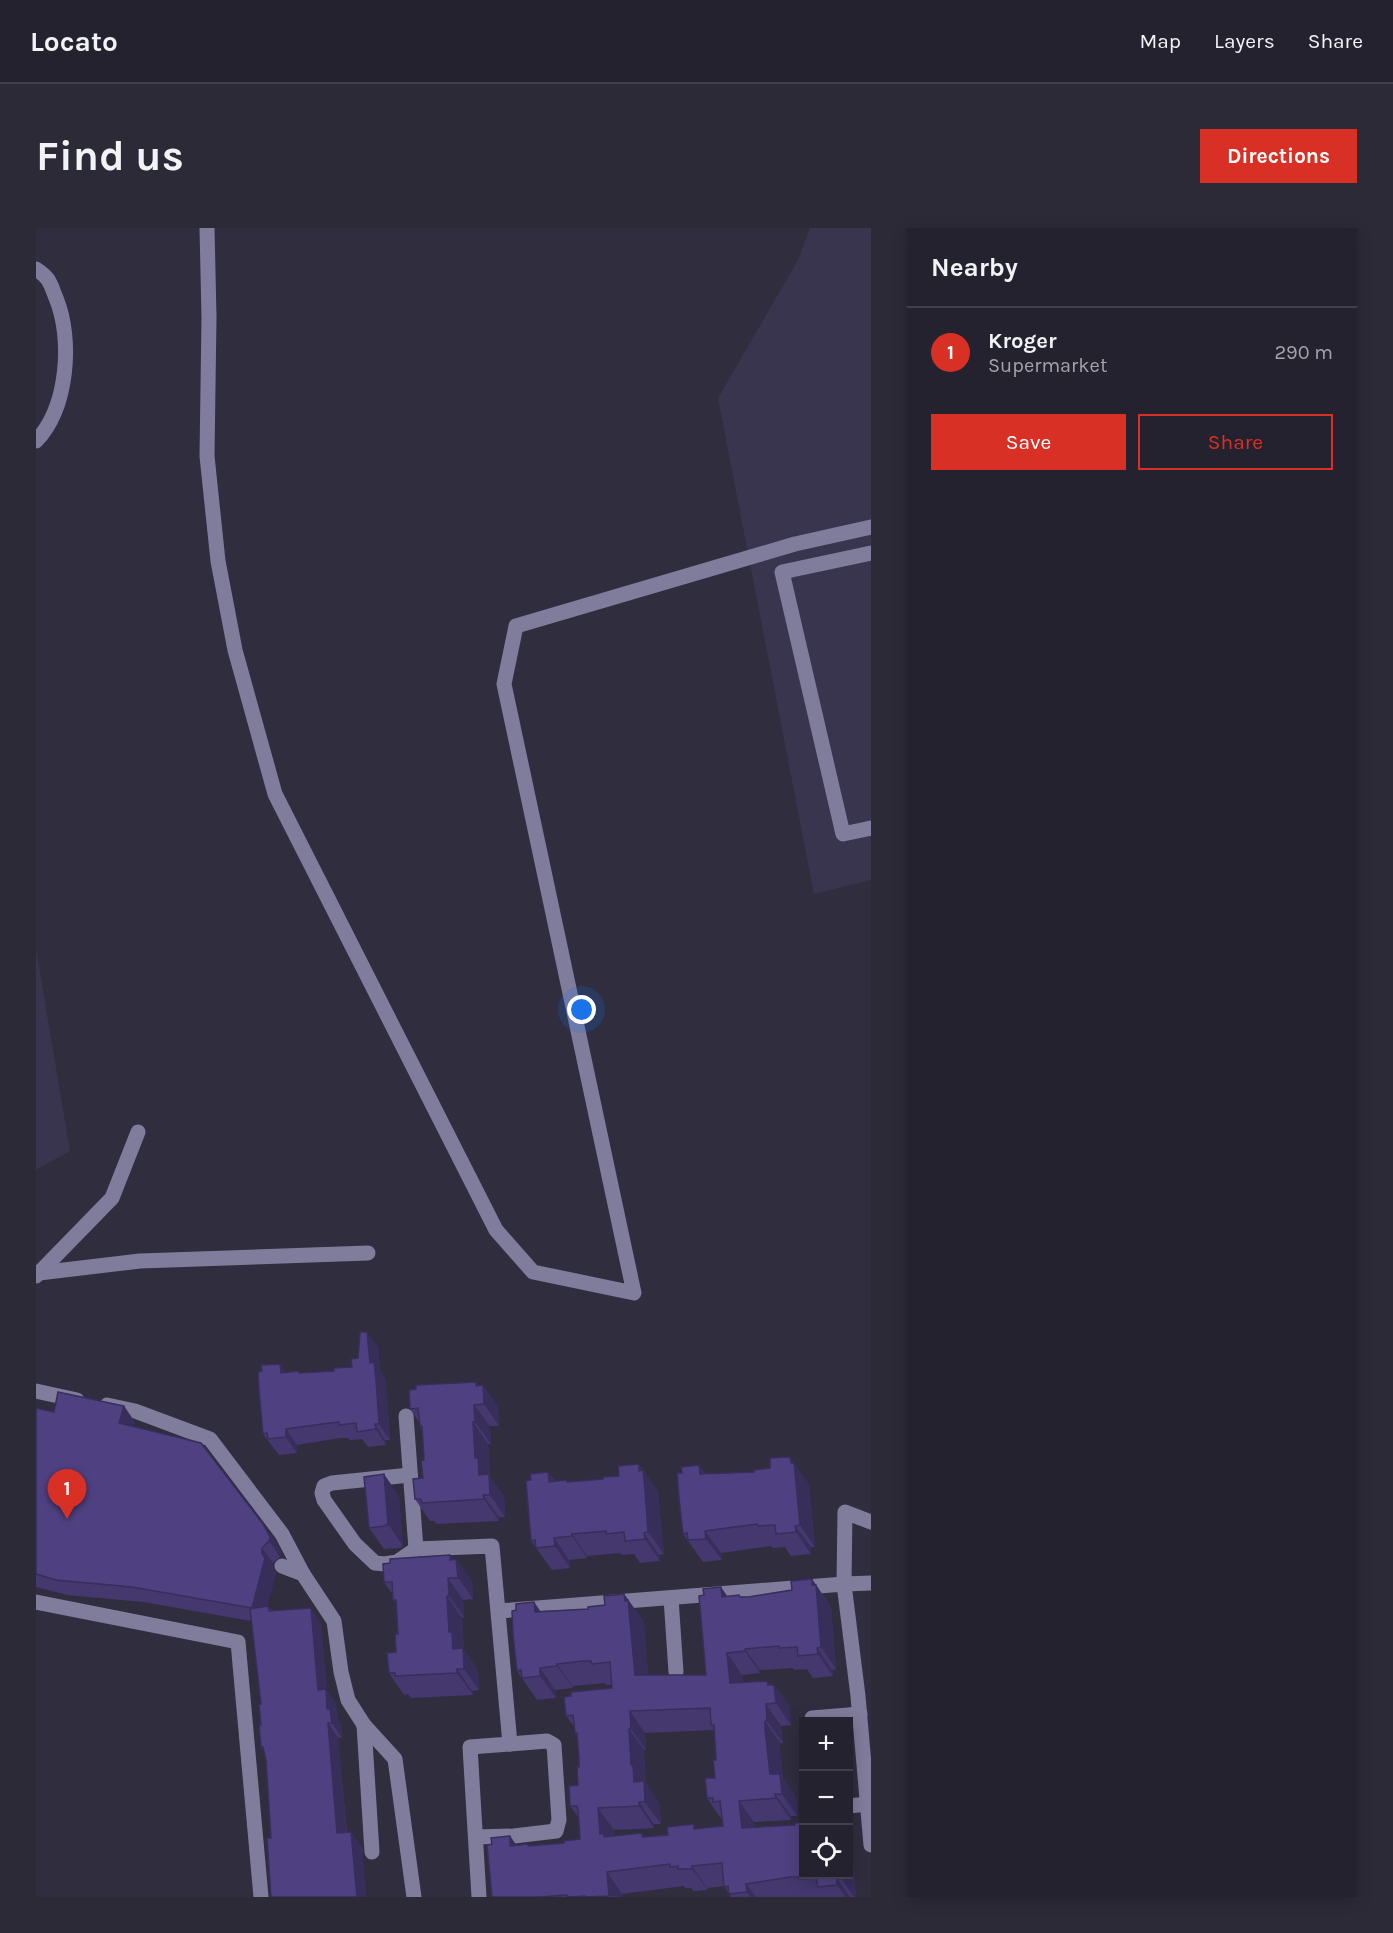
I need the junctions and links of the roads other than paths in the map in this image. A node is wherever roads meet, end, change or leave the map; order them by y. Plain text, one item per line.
1 (207, 228) edge
2 (36, 269) edge
3 (36, 441) edge
4 (871, 526) edge
5 (871, 553) edge
6 (871, 828) edge
7 (138, 1132) dead end
8 (368, 1253) dead end
9 (38, 1274) edge
10 (36, 1391) edge
11 (406, 1416) dead end
12 (410, 1475) junction
13 (871, 1522) edge
14 (416, 1549) junction
15 (282, 1566) dead end
16 (303, 1574) junction
17 (871, 1583) edge
18 (844, 1584) junction
19 (672, 1598) junction
20 (36, 1602) edge
21 (499, 1611) junction
22 (676, 1672) edge
23 (860, 1714) junction
24 (824, 1717) edge
25 (364, 1725) junction
26 (867, 1743) edge
27 (510, 1744) junction
28 (867, 1804) junction
29 (853, 1806) edge
30 (476, 1837) junction
31 (871, 1845) edge
32 (372, 1852) dead end
33 (261, 1897) edge
34 (414, 1897) edge
35 (479, 1897) edge

1 - 4 street
2 - 3 street
5 - 6 street
7 - 9 street
8 - 9 street
10 - 16 street
11 - 12 street
12 - 14 street
12 - 14 street
13 - 18 street
14 - 21 street
15 - 16 street
16 - 25 street
17 - 18 street
18 - 19 street
18 - 23 street
19 - 21 street
19 - 22 street
20 - 33 street
21 - 27 street
23 - 24 street
23 - 26 street
25 - 32 street
25 - 34 street
26 - 28 street
27 - 30 street
27 - 30 street
28 - 29 street
28 - 31 street
30 - 35 street

